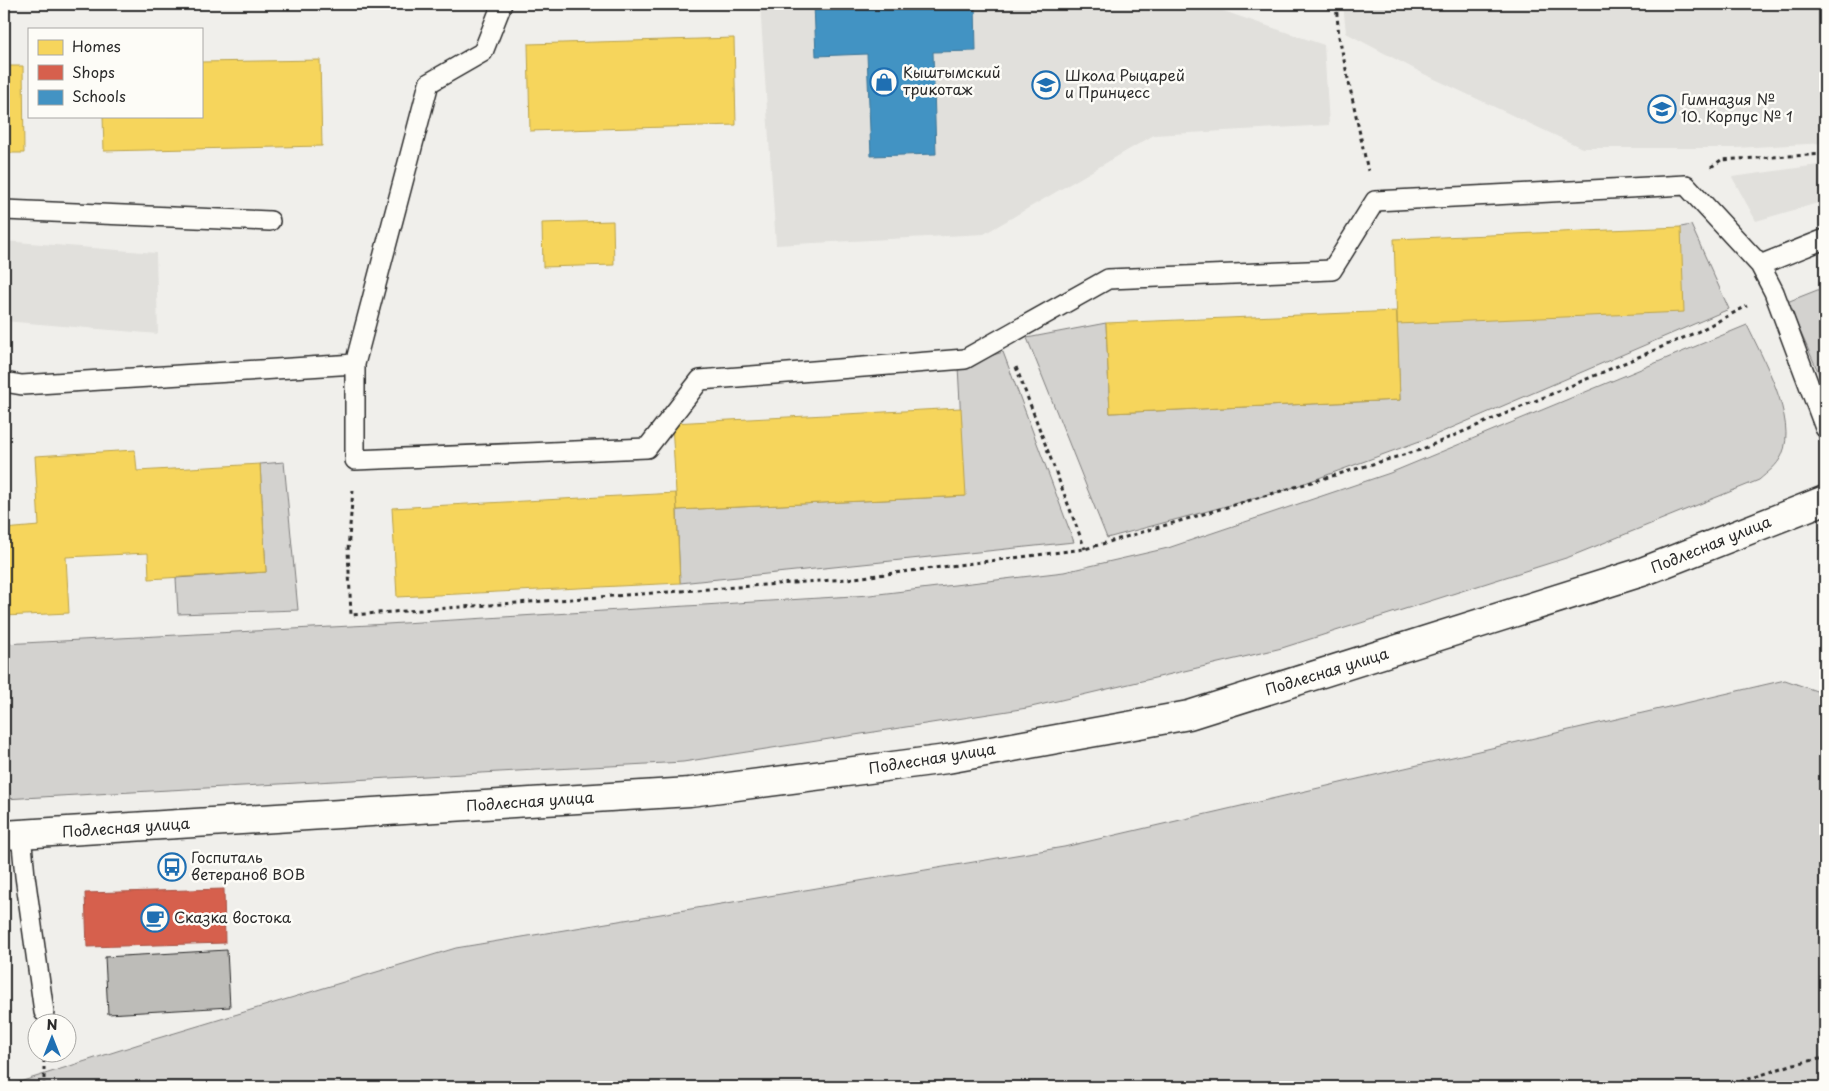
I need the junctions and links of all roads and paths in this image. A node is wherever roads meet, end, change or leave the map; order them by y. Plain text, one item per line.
1 (502, 4) edge
2 (1336, 4) edge
3 (1825, 154) edge
4 (1686, 185) junction
5 (1375, 201) junction
6 (4, 210) edge
7 (270, 221) dead end
8 (1825, 239) edge
9 (1760, 265) junction
10 (1774, 292) junction
11 (1005, 336) junction
12 (355, 364) junction
13 (4, 382) edge
14 (1825, 428) edge
15 (355, 460) junction
16 (1825, 500) edge
17 (1085, 549) junction
18 (12, 834) edge
19 (44, 1012) dead end
20 (1825, 1058) edge
21 (44, 1064) edge
22 (44, 1087) edge
23 (1725, 1087) edge

1 - 12 lane
2 - 5 path
3 - 4 path
4 - 5 lane
4 - 9 lane
5 - 11 lane
6 - 7 lane
8 - 9 lane
9 - 10 lane
10 - 14 lane
10 - 17 path
11 - 15 lane
11 - 17 path
12 - 13 lane
12 - 15 lane
15 - 17 path
16 - 18 main road, Подлесная улица
18 - 19 lane
20 - 23 path
21 - 22 path

